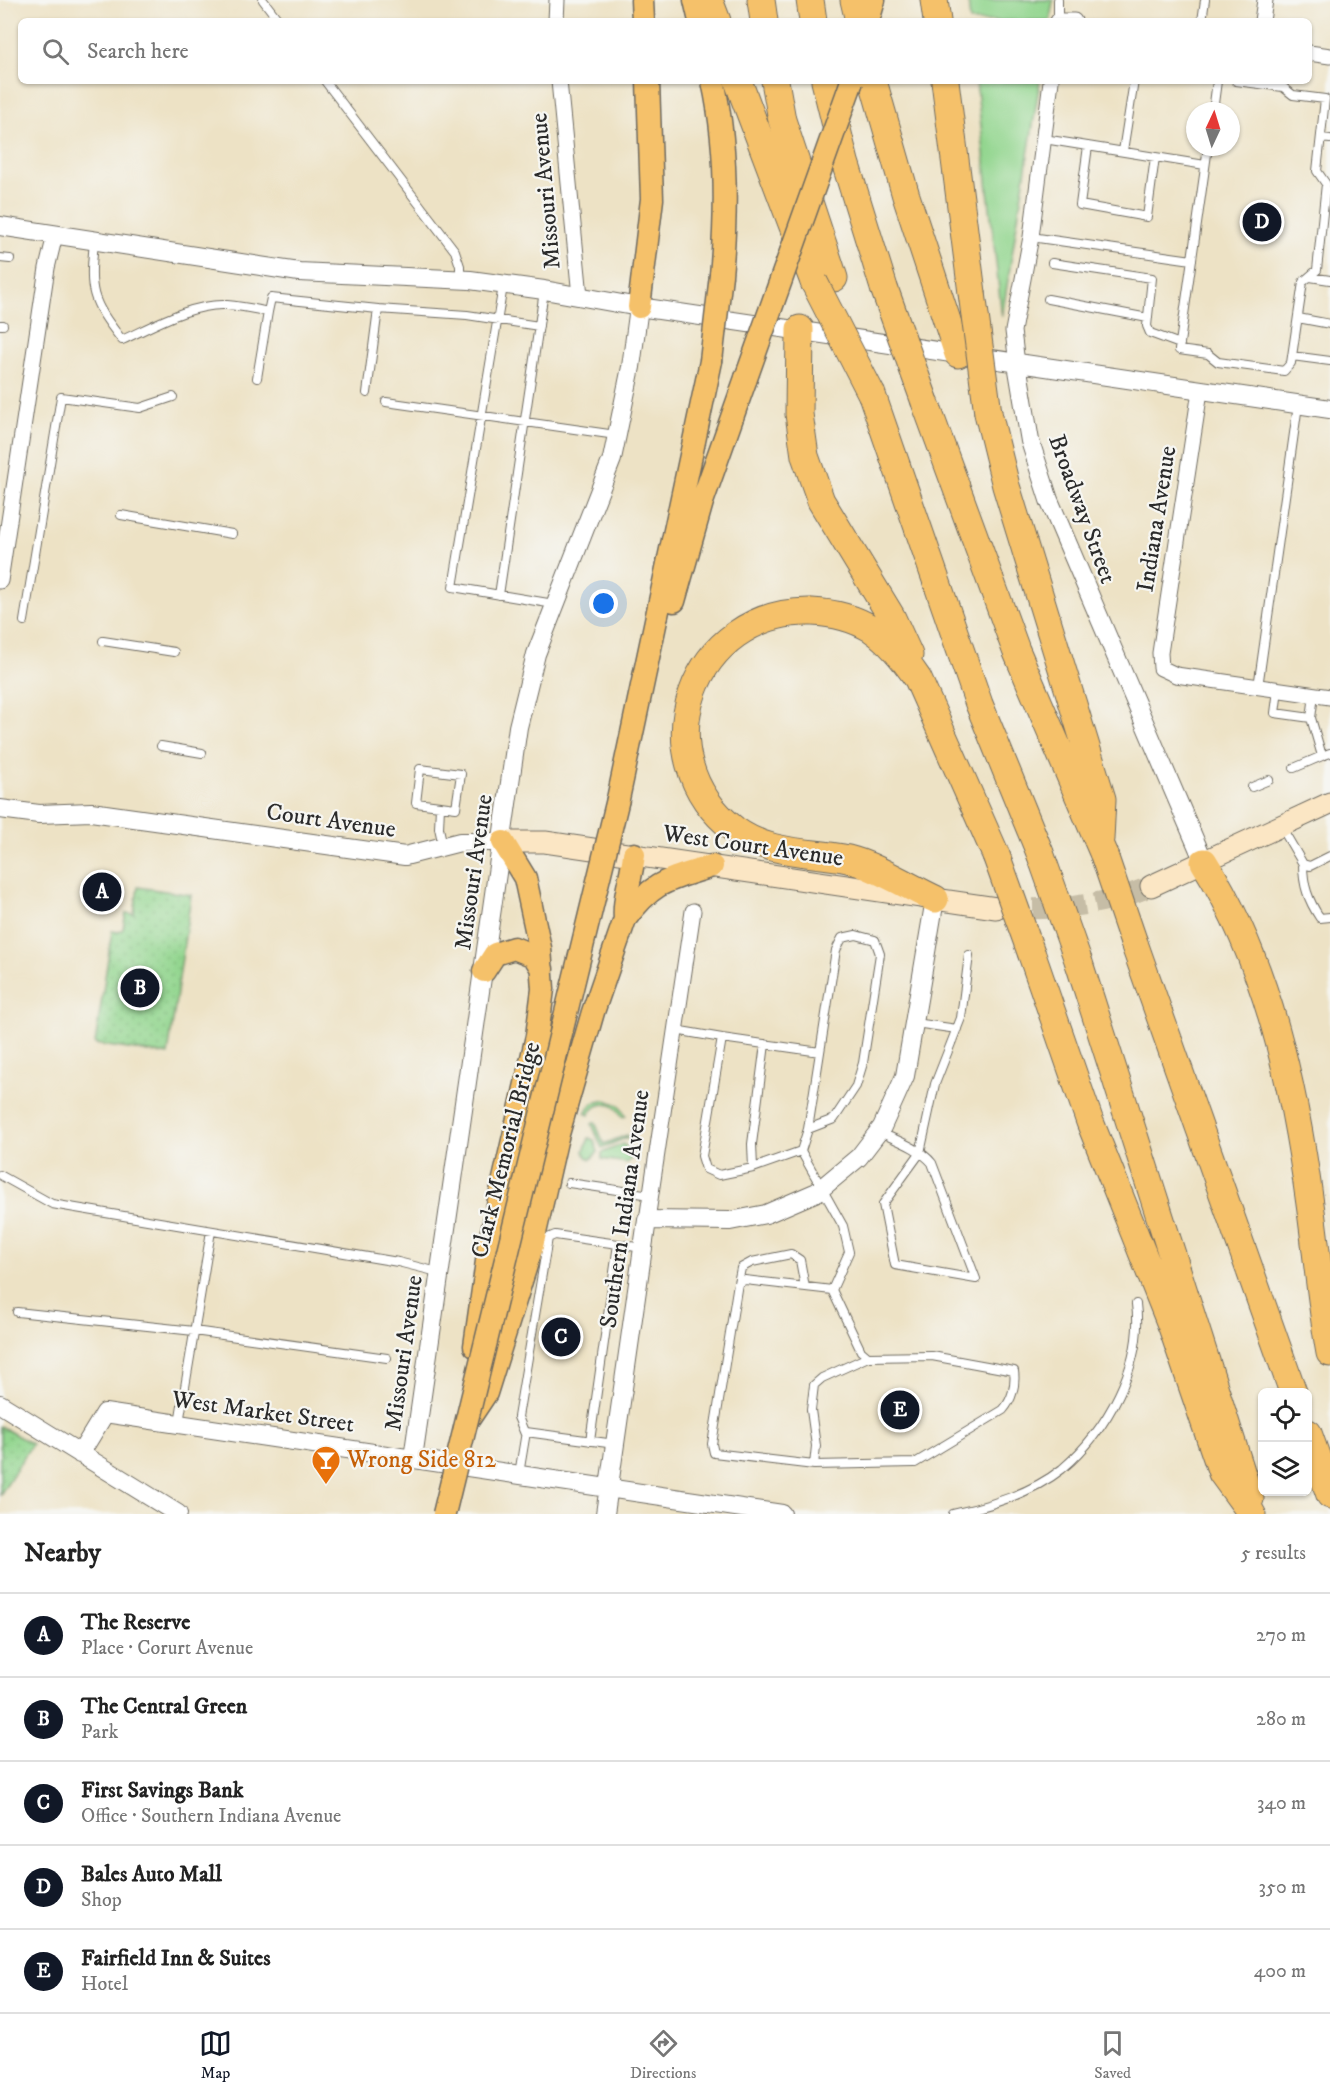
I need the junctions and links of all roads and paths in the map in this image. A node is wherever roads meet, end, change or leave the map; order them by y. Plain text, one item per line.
1 (263, 0) edge
2 (557, 0) edge
3 (642, 0) edge
4 (695, 0) edge
5 (709, 0) edge
6 (761, 0) edge
7 (810, 0) edge
8 (854, 0) edge
9 (874, 0) edge
10 (934, 0) edge
11 (1058, 0) edge
12 (1205, 0) edge
13 (1265, 0) edge
14 (277, 18) edge
15 (556, 18) edge
16 (643, 18) edge
17 (699, 18) edge
18 (716, 18) edge
19 (764, 18) edge
20 (813, 18) edge
21 (858, 18) edge
22 (869, 18) edge
23 (937, 18) edge
24 (1058, 18) edge
25 (1202, 18) edge
26 (1262, 18) edge
27 (1312, 53) edge
28 (1330, 56) edge
29 (327, 84) edge
30 (560, 84) edge
31 (648, 84) edge
32 (714, 84) edge
33 (739, 84) edge
34 (776, 84) edge
35 (826, 84) edge
36 (851, 84) edge
37 (874, 84) edge
38 (945, 84) edge
39 (1051, 84) edge
40 (1134, 84) edge
41 (1217, 84) edge
42 (1260, 84) edge
43 (1328, 99) edge
44 (1214, 102) edge
45 (1044, 138) junction
46 (1321, 138) junction
47 (1330, 139) edge
48 (1088, 146) junction
49 (1123, 151) junction
50 (1206, 156) edge
51 (1155, 157) junction
52 (1205, 165) junction
53 (1328, 184) edge
54 (1326, 224) edge
55 (0, 226) edge
56 (55, 235) junction
57 (1031, 237) junction
58 (94, 242) junction
59 (0, 258) edge
60 (10, 259) dead end
61 (1192, 260) junction
62 (1052, 263) dead end
63 (1310, 277) junction
64 (460, 280) junction
65 (824, 280) junction
66 (1330, 280) edge
67 (503, 284) junction
68 (544, 290) junction
69 (580, 296) junction
70 (1048, 300) dead end
71 (639, 307) junction
72 (378, 309) junction
73 (268, 312) junction
74 (1148, 318) junction
75 (1298, 318) junction
76 (497, 320) junction
77 (1330, 324) edge
78 (539, 326) junction
79 (800, 329) junction
80 (1180, 344) junction
81 (958, 354) junction
82 (1292, 356) junction
83 (1330, 362) edge
84 (1017, 364) junction
85 (257, 378) dead end
86 (1200, 391) junction
87 (367, 393) dead end
88 (173, 397) dead end
89 (386, 402) dead end
90 (1298, 405) junction
91 (1330, 409) edge
92 (481, 416) junction
93 (525, 422) junction
94 (618, 435) junction
95 (121, 515) dead end
96 (232, 534) dead end
97 (0, 581) edge
98 (499, 595) junction
99 (555, 604) junction
100 (24, 621) dead end
101 (103, 641) dead end
102 (174, 652) dead end
103 (1258, 687) junction
104 (1278, 690) junction
105 (1314, 695) junction
106 (1330, 698) edge
107 (937, 718) junction
108 (1311, 718) junction
109 (161, 746) dead end
110 (202, 753) dead end
111 (1326, 754) edge
112 (1294, 768) dead end
113 (1269, 780) dead end
114 (1252, 787) dead end
115 (618, 799) junction
116 (1330, 803) edge
117 (440, 806) junction
118 (0, 809) edge
119 (1282, 828) junction
120 (503, 842) junction
121 (443, 846) junction
122 (1102, 850) junction
123 (634, 854) junction
124 (1330, 856) edge
125 (1204, 862) junction
126 (1303, 864) junction
127 (712, 866) junction
128 (1151, 886) tunnel mouth
129 (935, 899) junction
130 (996, 908) tunnel mouth
131 (693, 911) dead end
132 (1330, 917) edge
133 (625, 919) junction
134 (969, 955) dead end
135 (542, 969) junction
136 (484, 971) junction
137 (915, 1023) junction
138 (957, 1029) junction
139 (675, 1030) junction
140 (722, 1038) junction
141 (765, 1044) junction
142 (820, 1052) junction
143 (808, 1129) junction
144 (879, 1132) junction
145 (801, 1151) junction
146 (920, 1153) junction
147 (753, 1168) junction
148 (0, 1175) edge
149 (569, 1183) dead end
150 (822, 1189) junction
151 (651, 1195) junction
152 (647, 1221) junction
153 (211, 1231) junction
154 (618, 1244) junction
155 (644, 1248) junction
156 (440, 1273) junction
157 (738, 1283) junction
158 (805, 1287) junction
159 (832, 1290) junction
160 (1136, 1304) dead end
161 (16, 1312) dead end
162 (194, 1331) junction
163 (1330, 1353) edge
164 (868, 1357) junction
165 (387, 1358) dead end
166 (1292, 1388) edge
167 (0, 1404) edge
168 (468, 1422) junction
169 (179, 1425) junction
170 (525, 1434) junction
171 (590, 1441) junction
172 (1311, 1442) edge
173 (615, 1444) junction
174 (80, 1454) junction
175 (413, 1458) junction
176 (814, 1465) junction
177 (519, 1476) junction
178 (608, 1489) junction
179 (1330, 1495) edge
180 (178, 1514) edge
181 (444, 1514) edge
182 (604, 1514) edge
183 (782, 1514) edge
184 (952, 1514) edge
185 (1254, 1514) edge

1 - 14 lane
2 - 15 street
3 - 16 main road
4 - 17 main road
5 - 18 highway
6 - 19 highway
7 - 20 highway
8 - 21 highway
9 - 22 main road
10 - 23 highway
11 - 24 lane
12 - 25 lane
13 - 26 street
27 - 28 street
29 - 64 lane
30 - 69 street, Missouri Avenue
31 - 71 main road
32 - 115 main road, bridge
33 - 65 highway
34 - 65 highway
35 - 122 highway, bridge
36 - 115 main road, bridge
37 - 81 highway
38 - 122 highway, bridge
39 - 45 street, Broadway Street
40 - 49 lane
41 - 44 lane
42 - 43 lane
43 - 46 lane
45 - 48 lane
45 - 57 street, Broadway Street
46 - 47 lane
46 - 53 lane
48 - 49 lane
48 - 51 lane
49 - 51 lane
50 - 52 lane
51 - 52 lane
52 - 61 lane
53 - 54 lane
54 - 63 lane
55 - 56 street
56 - 58 street
56 - 97 street
57 - 61 lane
57 - 84 street, Broadway Street
58 - 64 street
58 - 73 lane
59 - 60 lane
61 - 80 lane
62 - 74 lane
63 - 66 lane
63 - 75 lane
64 - 67 street
65 - 185 highway, bridge
67 - 68 street
67 - 76 lane
68 - 69 street
68 - 78 lane
69 - 71 street
70 - 74 lane
71 - 79 street
71 - 94 street, Missouri Avenue
72 - 73 lane
72 - 76 lane
72 - 87 lane
73 - 85 lane
74 - 80 lane
75 - 77 lane
75 - 82 lane
76 - 78 lane
76 - 92 lane
78 - 93 lane
79 - 81 street
79 - 107 highway
80 - 82 lane
81 - 84 street
82 - 83 lane
84 - 86 street
84 - 125 street, Broadway Street
86 - 90 street
86 - 103 street, Indiana Avenue
88 - 100 lane
89 - 92 lane
90 - 91 street
90 - 103 lane
92 - 93 lane
92 - 98 lane
93 - 94 lane
93 - 98 lane
94 - 99 street, Missouri Avenue
95 - 96 lane
98 - 99 lane
99 - 120 street, Missouri Avenue
101 - 102 lane
103 - 104 street
104 - 105 street
104 - 108 lane
105 - 106 street
105 - 108 lane
107 - 129 highway
107 - 185 highway, bridge
108 - 111 lane
109 - 110 lane
111 - 112 lane
113 - 114 lane
115 - 168 main road, Clark Memorial Bridge, bridge
116 - 119 main road
117 - 117 lane
117 - 121 lane
118 - 121 street, Court Avenue
119 - 125 main road
119 - 126 lane
120 - 121 street, Court Avenue
120 - 123 main road, West Court Avenue
120 - 135 main road
120 - 136 street, Missouri Avenue
122 - 166 highway, bridge
123 - 127 main road, West Court Avenue
123 - 133 main road
124 - 126 lane
125 - 128 main road
125 - 163 highway
126 - 132 lane
127 - 129 main road, West Court Avenue
127 - 133 main road
129 - 130 main road, West Court Avenue
129 - 137 street
131 - 139 street, Southern Indiana Avenue
133 - 168 main road
134 - 138 lane
135 - 136 main road
135 - 168 main road, bridge
136 - 156 street, Missouri Avenue
137 - 138 lane
137 - 144 street
138 - 146 lane
139 - 140 lane
139 - 151 street, Southern Indiana Avenue
140 - 141 lane
140 - 147 lane
141 - 142 lane
141 - 147 lane
142 - 143 lane
142 - 143 lane
143 - 145 lane
144 - 146 lane
144 - 150 street
145 - 147 lane
145 - 150 lane
146 - 146 lane
148 - 153 lane
149 - 151 lane
150 - 152 street
150 - 159 lane
151 - 152 street, Southern Indiana Avenue
152 - 155 street, Southern Indiana Avenue
153 - 156 lane
153 - 162 lane
154 - 155 lane
154 - 170 lane
154 - 171 lane
155 - 173 street, Southern Indiana Avenue
156 - 175 street, Missouri Avenue
157 - 158 lane
157 - 158 lane
157 - 176 lane
158 - 159 lane
159 - 164 lane
160 - 184 lane
161 - 162 lane
162 - 165 lane
162 - 169 lane
164 - 176 lane
164 - 176 lane
167 - 174 street
168 - 181 main road, Clark Memorial Bridge, bridge
169 - 174 street, West Market Street
169 - 175 street, West Market Street
170 - 171 lane
170 - 177 lane
171 - 173 lane
172 - 179 highway
173 - 178 street, Southern Indiana Avenue
174 - 180 street
175 - 177 street, West Market Street
177 - 178 street, West Market Street
178 - 182 street, Southern Indiana Avenue
178 - 183 street, West Market Street

